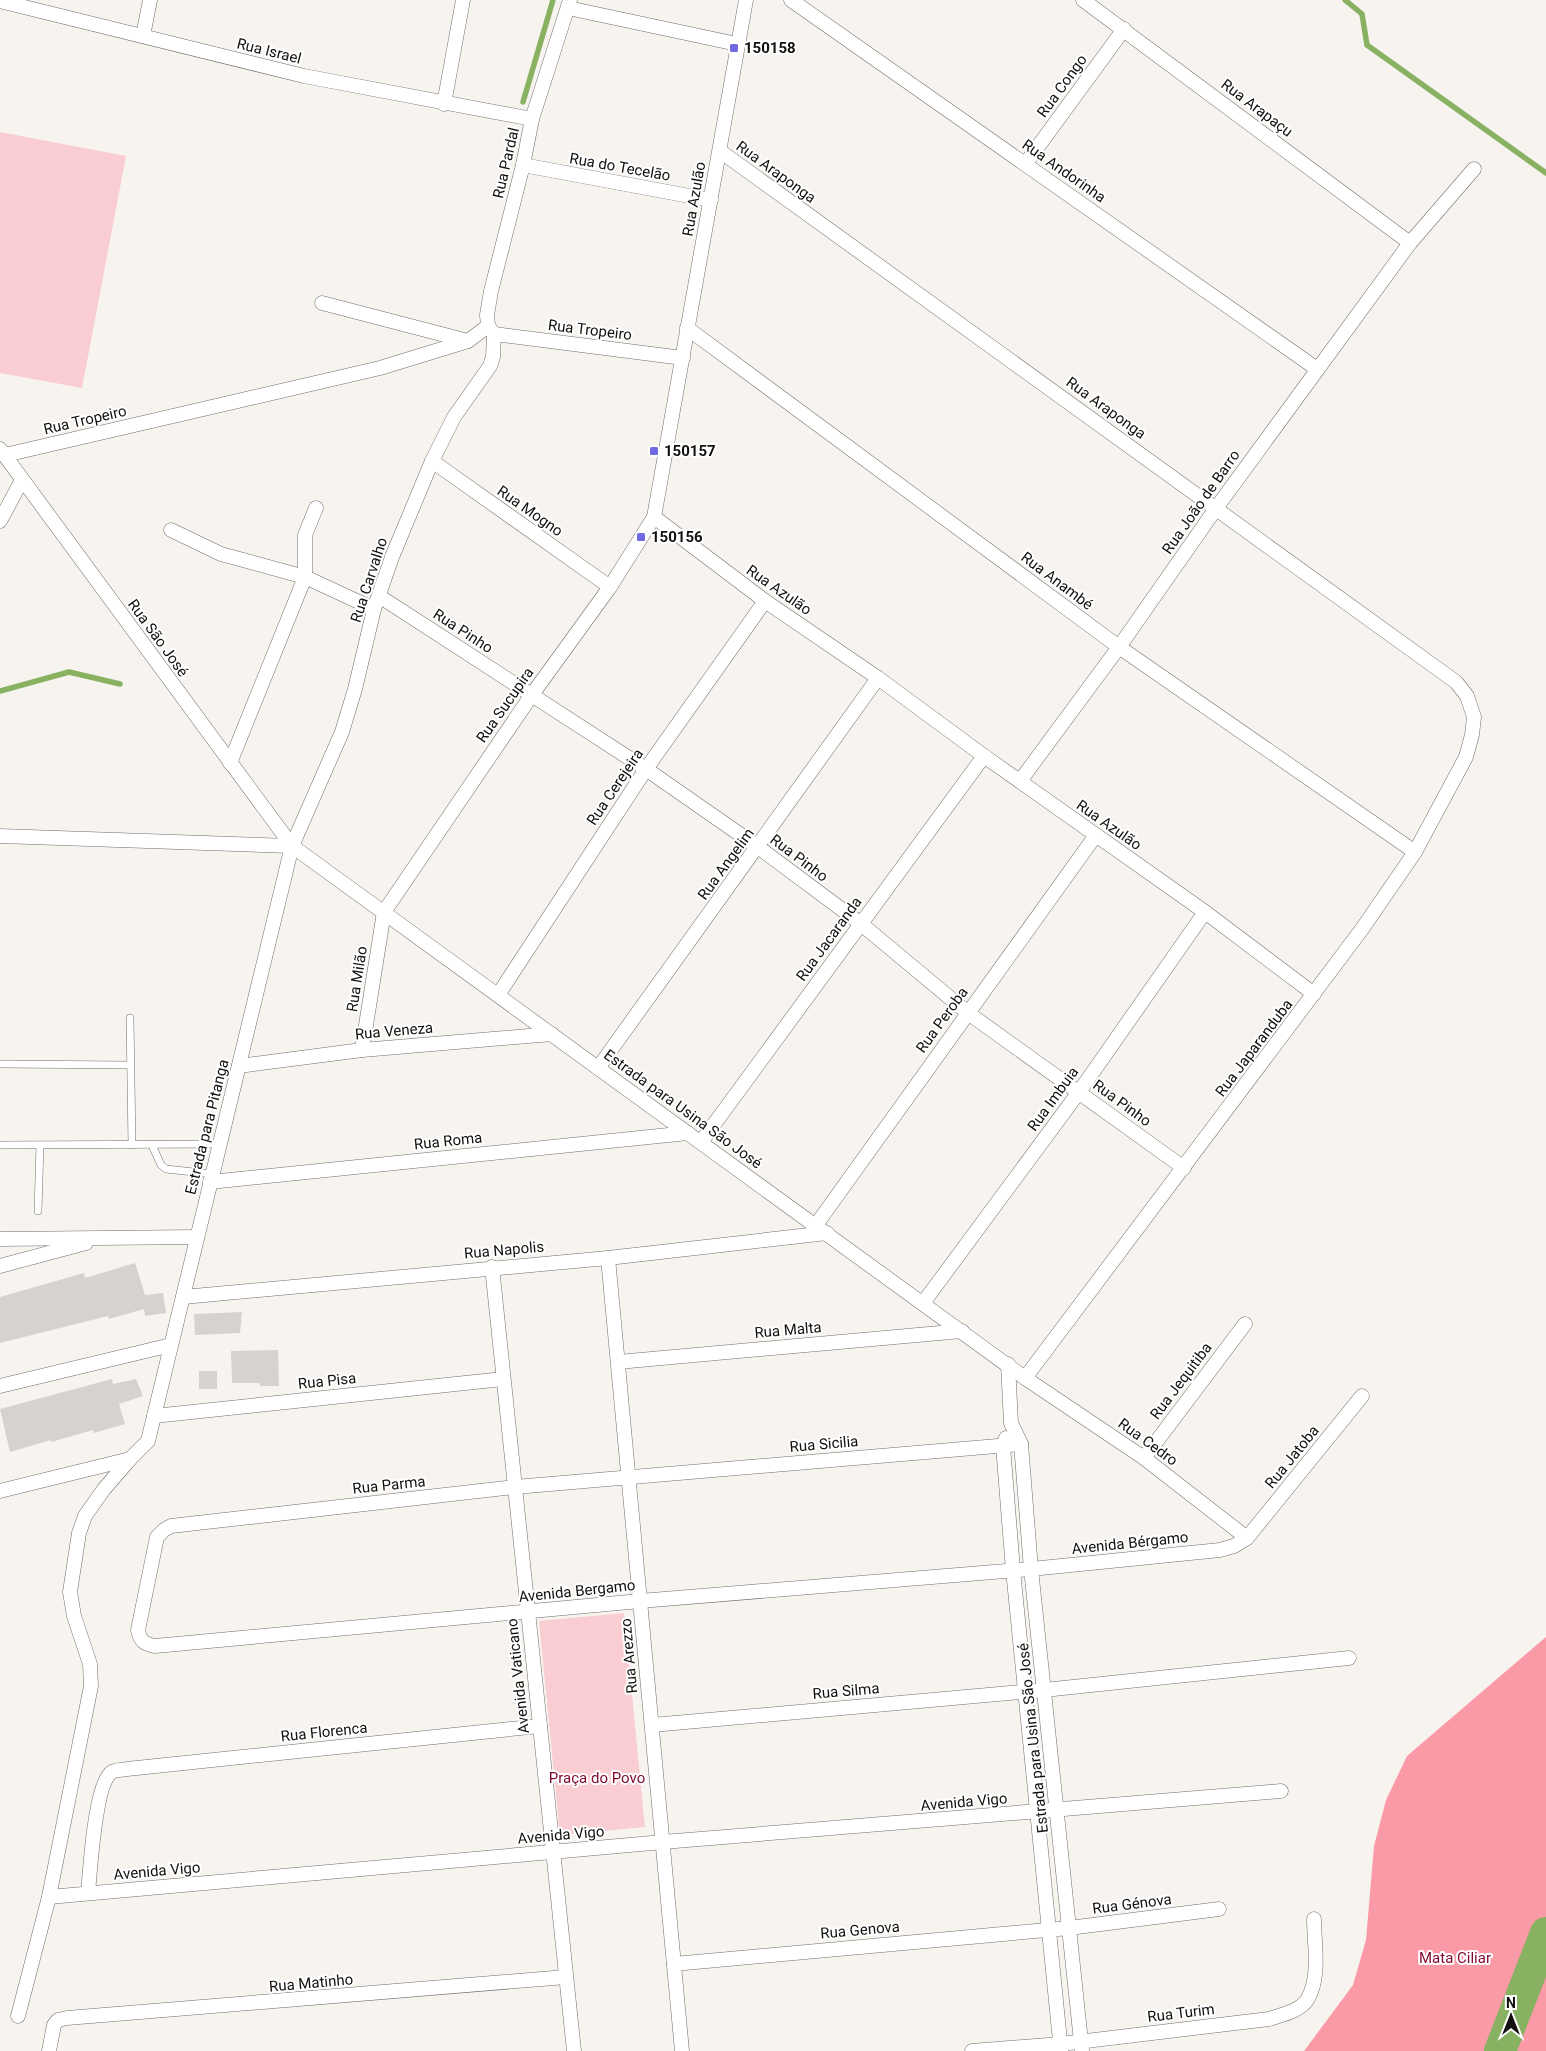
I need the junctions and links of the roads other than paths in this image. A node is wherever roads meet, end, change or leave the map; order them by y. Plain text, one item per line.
1 (150, 0) edge
2 (463, 0) edge
3 (746, 0) edge
4 (791, 0) edge
5 (1083, 0) edge
6 (0, 1) edge
7 (569, 4) edge
8 (1124, 29) junction
9 (142, 36) junction
10 (737, 44) junction
11 (444, 104) junction
12 (532, 119) junction
13 (720, 151) junction
14 (1026, 163) junction
15 (524, 166) junction
16 (1474, 169) dead end
17 (711, 200) junction
18 (1410, 243) junction
19 (322, 303) dead end
20 (687, 328) junction
21 (491, 330) junction
22 (468, 341) junction
23 (683, 358) junction
24 (1317, 369) junction
25 (3, 452) edge
26 (432, 461) junction
27 (22, 480) junction
28 (316, 508) dead end
29 (1217, 508) junction
30 (654, 517) junction
31 (0, 521) edge
32 (171, 530) dead end
33 (305, 577) junction
34 (610, 587) junction
35 (764, 601) junction
36 (377, 602) junction
37 (1119, 647) junction
38 (878, 678) junction
39 (531, 696) junction
40 (1467, 696) joint
41 (984, 756) junction
42 (230, 763) junction
43 (646, 769) junction
44 (1020, 780) junction
45 (1096, 835) junction
46 (0, 836) edge
47 (292, 846) junction
48 (758, 847) junction
49 (1415, 852) junction
50 (384, 912) junction
51 (1205, 912) junction
52 (860, 924) junction
53 (1314, 994) junction
54 (498, 995) junction
55 (968, 1013) junction
56 (130, 1018) dead end
57 (552, 1034) junction
58 (362, 1050) junction
59 (0, 1064) edge
60 (130, 1065) junction
61 (239, 1066) junction
62 (598, 1068) junction
63 (1079, 1092) junction
64 (688, 1133) junction
65 (701, 1142) junction
66 (220, 1144) junction
67 (40, 1145) junction
68 (132, 1145) junction
69 (152, 1145) junction
70 (0, 1146) edge
71 (1184, 1168) junction
72 (211, 1178) junction
73 (38, 1210) dead end
74 (822, 1229) junction
75 (197, 1237) junction
76 (106, 1238) junction
77 (0, 1239) edge
78 (608, 1258) junction
79 (0, 1266) edge
80 (492, 1267) junction
81 (183, 1297) junction
82 (923, 1303) junction
83 (1245, 1324) dead end
84 (962, 1331) junction
85 (171, 1345) junction
86 (618, 1362) junction
87 (1008, 1364) junction
88 (503, 1378) junction
89 (1026, 1378) junction
90 (0, 1386) edge
91 (1362, 1396) dead end
92 (154, 1416) junction
93 (1012, 1423) junction
94 (1021, 1444) junction
95 (1003, 1446) junction
96 (1144, 1458) junction
97 (130, 1459) junction
98 (629, 1476) junction
99 (514, 1487) junction
100 (0, 1491) edge
101 (1247, 1538) junction
102 (1031, 1569) junction
103 (1013, 1570) junction
104 (640, 1601) junction
105 (528, 1612) junction
106 (146, 1644) joint
107 (1349, 1658) dead end
108 (1044, 1690) junction
109 (1025, 1692) junction
110 (652, 1725) junction
111 (540, 1726) junction
112 (112, 1772) joint
113 (1281, 1791) dead end
114 (1057, 1810) junction
115 (1037, 1812) junction
116 (663, 1842) junction
117 (553, 1852) junction
118 (88, 1893) junction
119 (49, 1897) junction
120 (1219, 1909) dead end
121 (1314, 1919) dead end
122 (1069, 1928) junction
123 (1049, 1930) junction
124 (674, 1964) junction
125 (566, 1976) junction
126 (18, 2016) dead end
127 (1082, 2046) edge
128 (1061, 2048) edge
129 (49, 2051) edge
130 (574, 2051) edge
131 (682, 2051) edge
132 (972, 2051) edge

1 - 9 street
2 - 11 street
3 - 10 street, Rua Azulão
4 - 14 street, Rua Andorinha
5 - 8 street, Rua Arapaçu
6 - 9 street, Rua Israel
7 - 10 street
7 - 12 street, Rua Pardal
8 - 14 street, Rua Congo
8 - 18 street, Rua Arapaçu
9 - 11 street, Rua Israel
10 - 13 street, Rua Azulão
11 - 12 street, Rua Israel
12 - 15 street, Rua Pardal
13 - 17 street, Rua Azulão
13 - 29 street, Rua Araponga
14 - 24 street, Rua Andorinha
15 - 17 street, Rua do Tecelão
15 - 21 street, Rua Pardal
16 - 18 street, Rua João de Barro
17 - 20 street, Rua Azulão
18 - 24 street, Rua João de Barro
19 - 22 street
20 - 23 street, Rua Azulão
20 - 37 street, Rua Anambé
21 - 22 street
21 - 23 street, Rua Tropeiro
21 - 26 street, Rua Carvalho
22 - 25 street, Rua Tropeiro
23 - 30 street, Rua Azulão
24 - 29 street, Rua João de Barro
25 - 27 street, Rua São José
26 - 34 street, Rua Mogno
26 - 36 street, Rua Carvalho
27 - 31 street
27 - 42 street, Rua São José
28 - 33 street
29 - 37 street, Rua João de Barro
29 - 40 street, Rua Araponga
30 - 34 street, Rua Sucupira
30 - 35 street, Rua Azulão
32 - 33 street, Rua Pinho
33 - 36 street, Rua Pinho
33 - 42 street
34 - 39 street, Rua Sucupira
35 - 38 street, Rua Azulão
35 - 43 street, Rua Cerejeira
36 - 39 street, Rua Pinho
36 - 47 street, Rua Carvalho
37 - 44 street, Rua João de Barro
37 - 49 street, Rua Anambé
38 - 41 street, Rua Azulão
38 - 48 street, Rua Angelim
39 - 43 street, Rua Pinho
39 - 50 street, Rua Sucupira
40 - 49 street, Rua Japaranduba
41 - 44 street, Rua Azulão
41 - 52 street, Rua Jacaranda
42 - 47 street, Rua São José
43 - 48 street, Rua Pinho
43 - 54 street, Rua Cerejeira
44 - 45 street, Rua Azulão
45 - 51 street, Rua Azulão
45 - 55 street, Rua Peroba
46 - 47 street
47 - 50 street, Estrada para Usina São José
47 - 61 street, Estrada para Pitanga
48 - 52 street, Rua Pinho
48 - 62 street, Rua Angelim
49 - 53 street, Rua Japaranduba
50 - 54 street, Estrada para Usina São José
50 - 58 street, Rua Milão
51 - 53 street, Rua Azulão
51 - 63 street, Rua Imbuia
52 - 55 street, Rua Pinho
52 - 65 street, Rua Jacaranda
53 - 71 street, Rua Japaranduba
54 - 57 street, Estrada para Usina São José
55 - 63 street, Rua Pinho
55 - 74 street, Rua Peroba
56 - 60 lane
57 - 58 street, Rua Veneza
57 - 62 street, Estrada para Usina São José
58 - 61 street, Rua Veneza
59 - 60 lane
60 - 68 lane
61 - 66 street, Estrada para Pitanga
62 - 64 street, Estrada para Usina São José
63 - 71 street, Rua Pinho
63 - 82 street, Rua Imbuia
64 - 65 street, Estrada para Usina São José
64 - 72 street, Rua Roma
65 - 74 street, Estrada para Usina São José
66 - 69 lane
66 - 72 street, Estrada para Pitanga
67 - 68 lane
67 - 70 lane
67 - 73 lane
68 - 69 lane
69 - 72 lane
71 - 89 street, Rua Japaranduba
72 - 75 street, Estrada para Pitanga
74 - 78 street, Rua Napolis
74 - 82 street, Estrada para Usina São José
75 - 76 street
75 - 81 street, Estrada para Pitanga
76 - 77 street
76 - 79 street
78 - 80 street, Rua Napolis
78 - 86 street, Rua Arezzo
80 - 81 street, Rua Napolis
80 - 88 street, Avenida Vaticano
81 - 85 street, Estrada para Pitanga
82 - 84 street, Estrada para Usina São José
83 - 96 street, Rua Jequitiba
84 - 86 street, Rua Malta
84 - 87 street, Estrada para Usina São José
85 - 90 street
85 - 92 street, Estrada para Pitanga
86 - 98 street, Rua Arezzo
87 - 89 street
87 - 93 street, Estrada para Usina São José
88 - 92 street, Rua Pisa
88 - 99 street, Avenida Vaticano
89 - 96 street, Rua Cedro
91 - 101 street, Rua Jatoba
92 - 97 street, Estrada para Pitanga
93 - 94 street, Estrada para Usina São José
93 - 95 street, Estrada para Usina São José
94 - 95 street, Rua Sicilia
94 - 102 street, Estrada para Usina São José
95 - 98 street, Rua Sicilia
95 - 103 street, Estrada para Usina São José
96 - 101 street, Rua Cedro
97 - 100 street
97 - 119 street, Estrada para Pitanga
98 - 99 street, Rua Parma
98 - 104 street, Rua Arezzo
99 - 105 street, Avenida Vaticano
99 - 106 street, Rua Parma
101 - 102 street, Avenida Bérgamo
102 - 103 street, Avenida Bérgamo
102 - 108 street, Estrada para Usina São José
103 - 104 street, Avenida Bergamo
103 - 109 street, Estrada para Usina São José
104 - 105 street, Avenida Bergamo
104 - 110 street, Rua Arezzo
105 - 106 street, Avenida Bergamo
105 - 111 street, Avenida Vaticano
107 - 108 street, Rua Silma
108 - 109 street, Rua Silma
108 - 114 street, Estrada para Usina São José
109 - 110 street, Rua Silma
109 - 115 street, Estrada para Usina São José
110 - 116 street, Rua Arezzo
111 - 112 street, Rua Florenca
111 - 117 street, Avenida Vaticano
112 - 118 street, Avenida Vigo
113 - 114 street, Avenida Vigo
114 - 115 street, Avenida Vigo
114 - 122 street, Estrada para Usina São José
115 - 116 street, Avenida Vigo
115 - 123 street, Estrada para Usina São José
116 - 117 street, Avenida Vigo
116 - 124 street, Rua Arezzo
117 - 118 street, Avenida Vigo
117 - 125 street, Avenida Vaticano
118 - 119 street, Avenida Vigo
119 - 126 street, Estrada para Pitanga
120 - 122 street, Rua Génova
121 - 127 street, Rua Turim
122 - 123 street, Rua Génova
122 - 127 street, Estrada para Usina São José
123 - 124 street, Rua Genova
123 - 128 street, Estrada para Usina São José
124 - 131 street, Rua Arezzo
125 - 129 street, Rua Matinho
125 - 130 street, Avenida Vaticano
127 - 128 street, Rua Turim
128 - 132 street, Rua Turim

